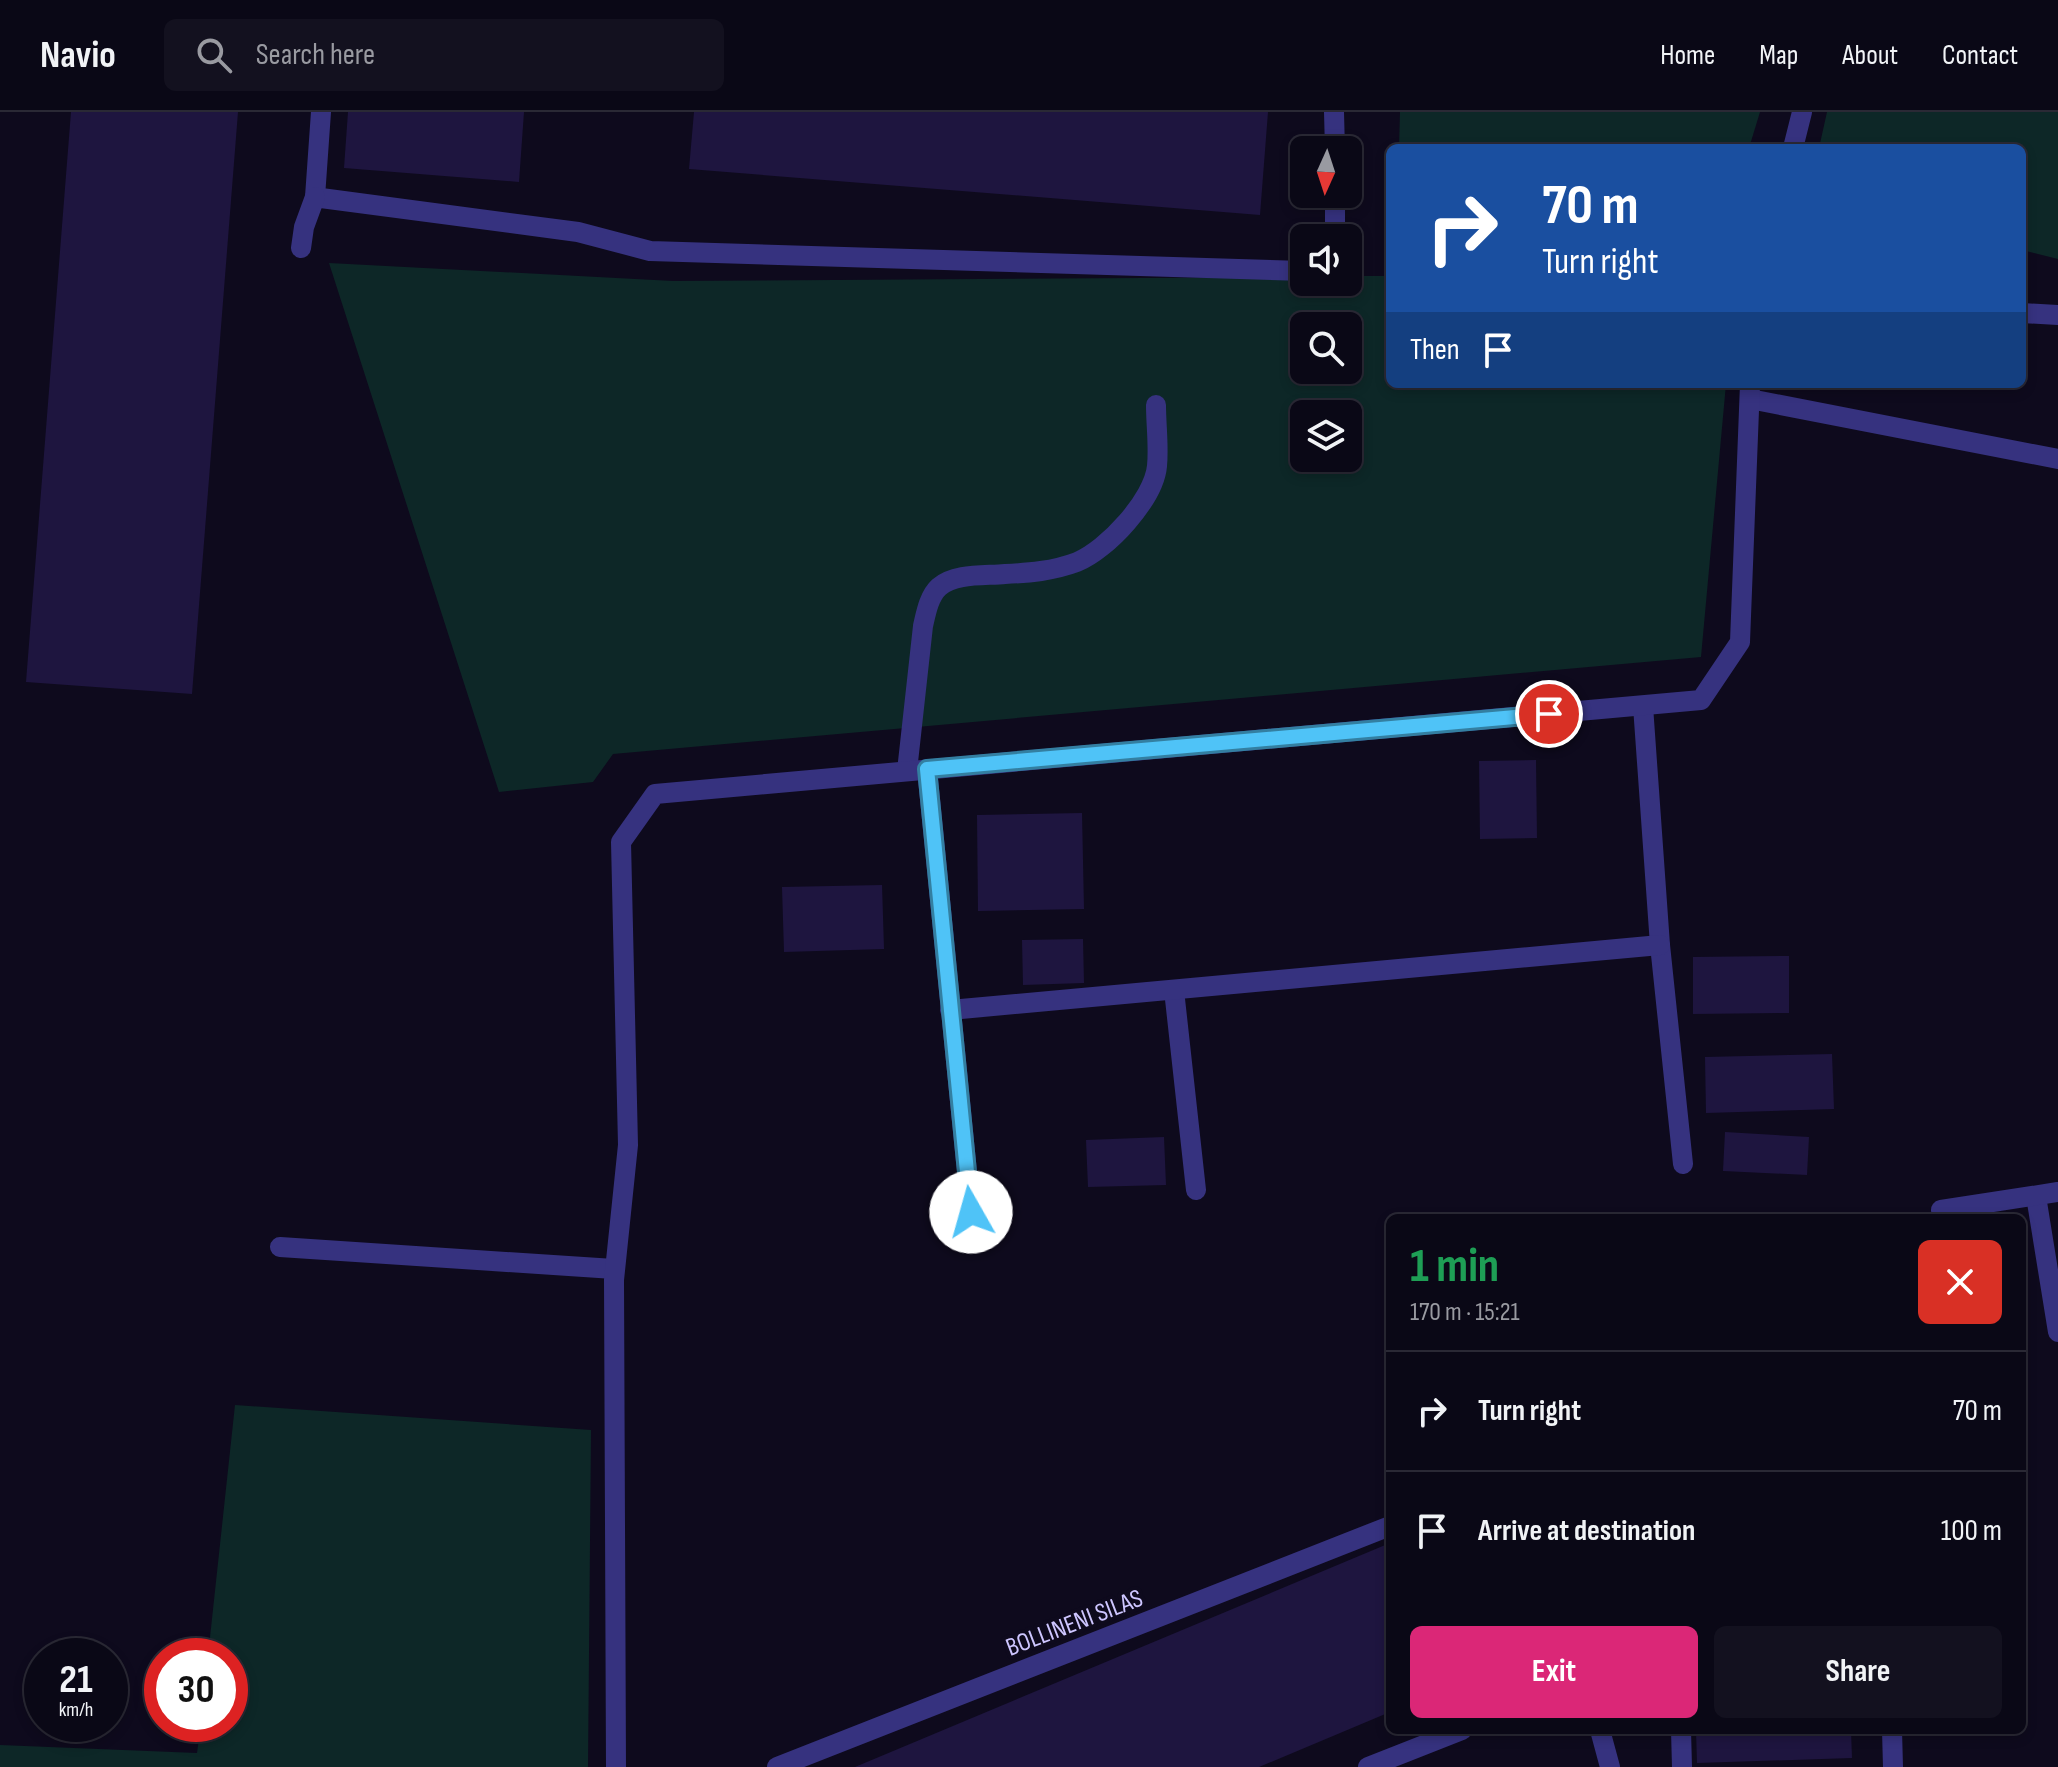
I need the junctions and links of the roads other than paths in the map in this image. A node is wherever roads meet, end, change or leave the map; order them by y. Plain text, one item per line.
1 (321, 112) edge
2 (1334, 112) edge
3 (1802, 112) edge
4 (1335, 136) edge
5 (1794, 144) edge
6 (315, 197) junction
7 (301, 248) dead end
8 (1290, 271) edge
9 (2026, 313) edge
10 (2058, 315) edge
11 (1750, 392) edge
12 (1156, 405) dead end
13 (2058, 459) edge
14 (1643, 706) junction
15 (917, 770) junction
16 (1660, 945) junction
17 (1174, 990) junction
18 (950, 1010) junction
19 (1683, 1164) dead end
20 (1196, 1190) dead end
21 (2058, 1192) edge
22 (2036, 1196) junction
23 (1941, 1210) dead end
24 (971, 1212) dead end
25 (280, 1247) dead end
26 (614, 1269) junction
27 (2058, 1332) edge
28 (1386, 1528) edge
29 (1452, 1734) edge
30 (1601, 1734) edge
31 (1681, 1734) edge
32 (1892, 1734) edge
33 (616, 1767) edge
34 (777, 1767) edge
35 (1368, 1767) edge
36 (1610, 1767) edge
37 (1682, 1767) edge
38 (1893, 1767) edge

1 - 6 street
2 - 4 street
3 - 5 street
6 - 7 street
6 - 8 street
9 - 10 street
11 - 13 street
11 - 14 street
12 - 15 street
14 - 15 street
14 - 16 street
15 - 18 street
15 - 26 street
16 - 17 street
16 - 19 street
17 - 18 street
17 - 20 street
18 - 24 street
21 - 22 street
22 - 23 street
22 - 27 street
25 - 26 street
26 - 33 street
28 - 34 street, BOLLINENI SILAS
29 - 35 street
30 - 36 street
31 - 37 street
32 - 38 street

